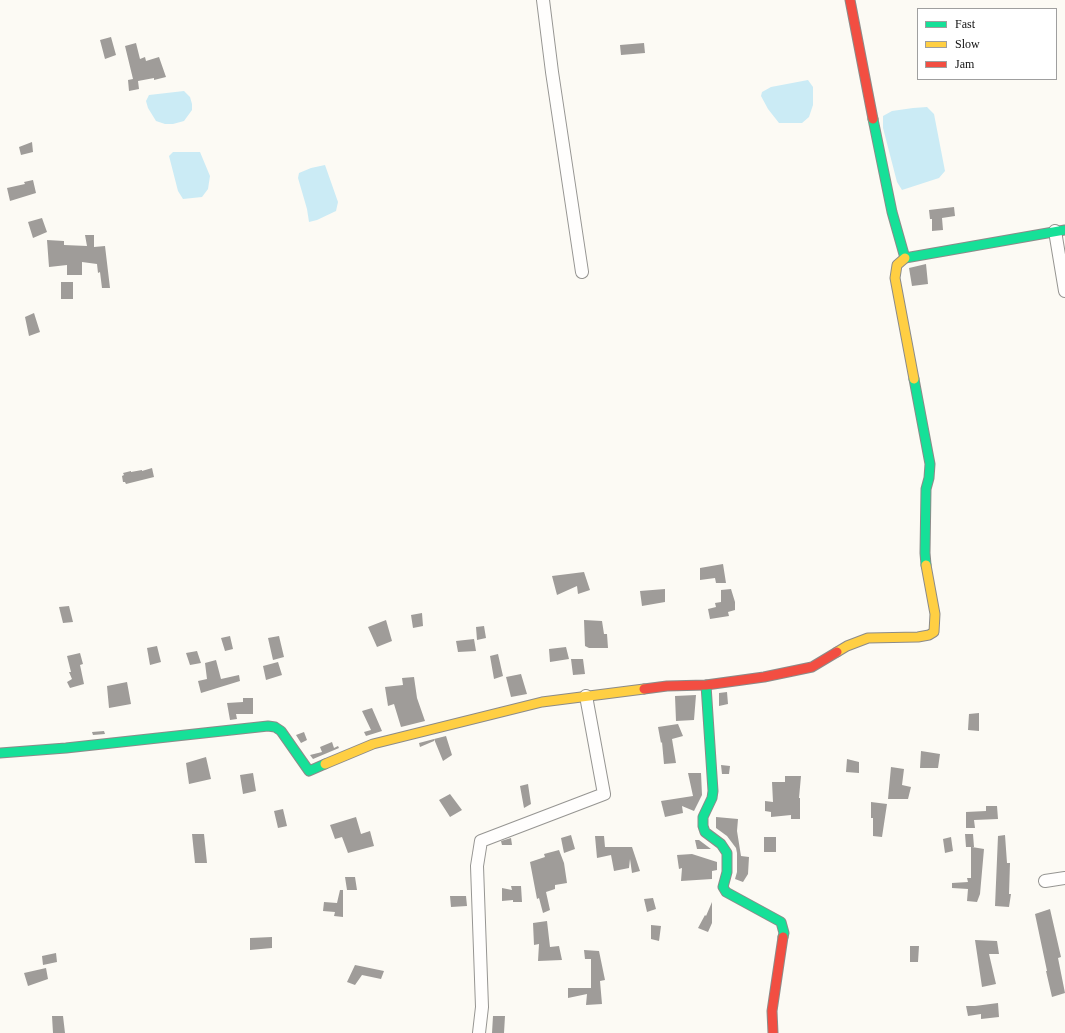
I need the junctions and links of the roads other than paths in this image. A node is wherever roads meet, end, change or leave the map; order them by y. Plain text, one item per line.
1 (543, 0) edge
2 (850, 0) edge
3 (1060, 230) edge
4 (906, 258) junction
5 (582, 272) dead end
6 (1065, 291) edge
7 (706, 685) junction
8 (586, 696) junction
9 (0, 753) edge
10 (1065, 878) edge
11 (1045, 881) dead end
12 (479, 1033) edge
13 (773, 1033) edge

1 - 5 street
2 - 4 street
3 - 4 street
3 - 6 street
4 - 7 street
7 - 8 street
7 - 13 street
8 - 9 street
8 - 12 street
10 - 11 street

